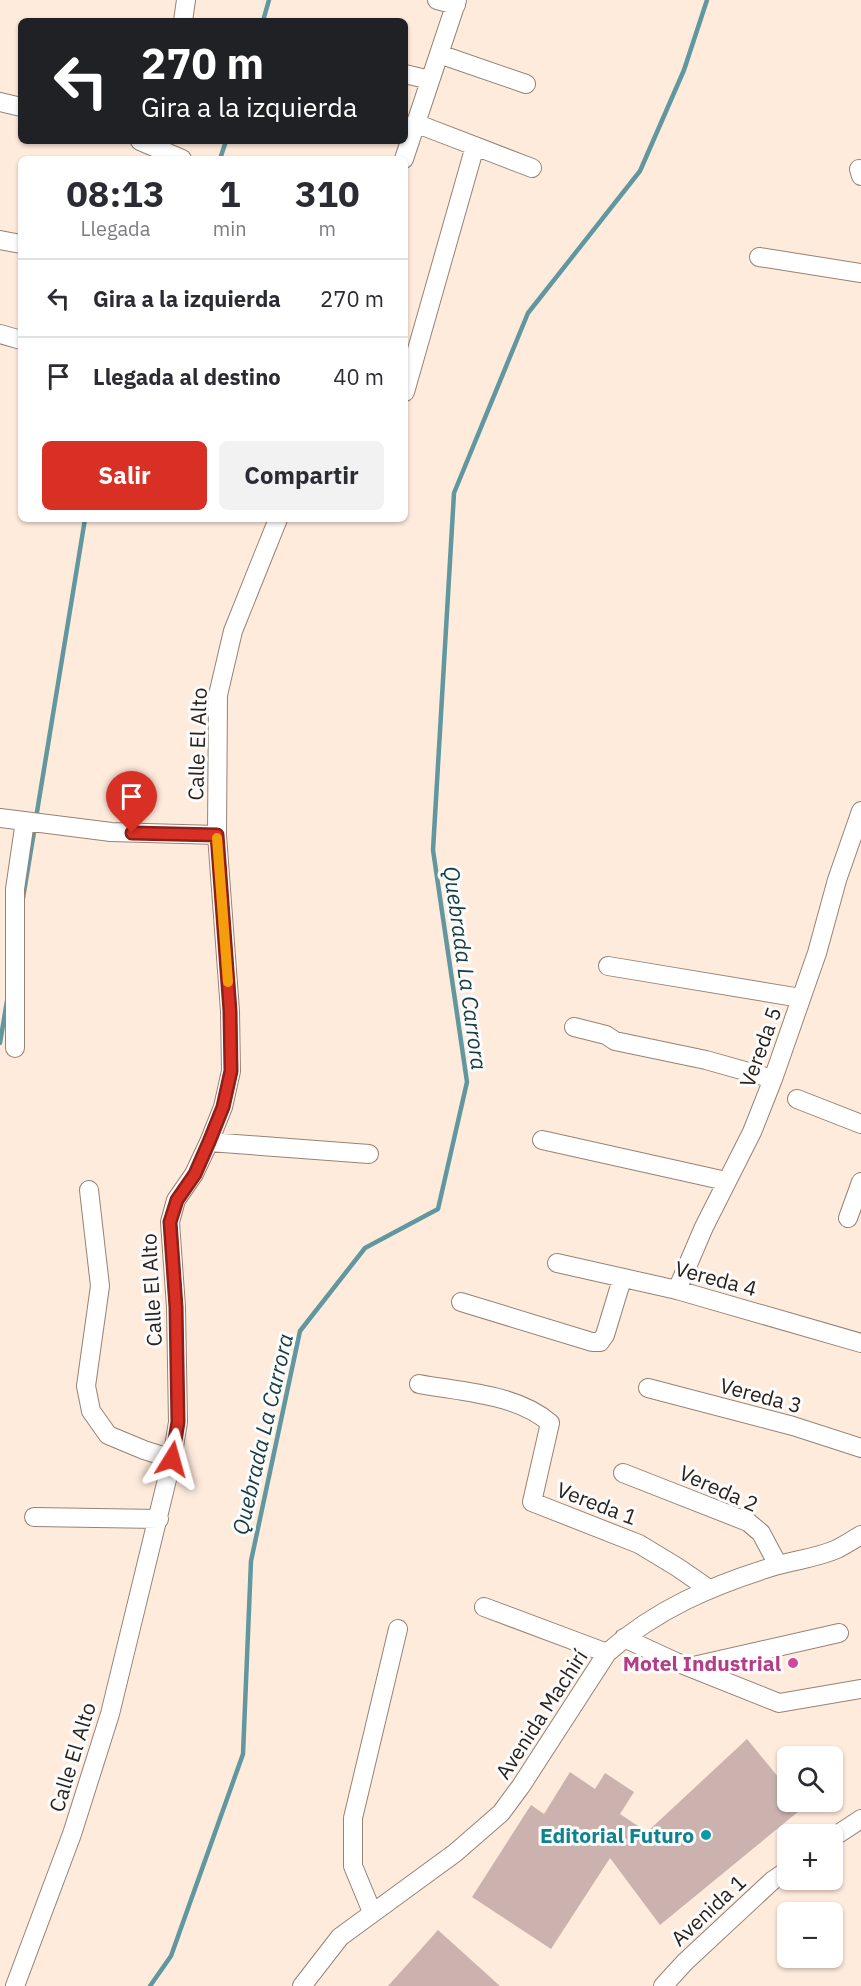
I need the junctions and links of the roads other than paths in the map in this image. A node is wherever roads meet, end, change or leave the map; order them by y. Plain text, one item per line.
1 (186, 0) edge
2 (437, 0) edge
3 (456, 3) edge
4 (183, 18) edge
5 (439, 54) junction
6 (408, 75) edge
7 (430, 80) junction
8 (526, 84) dead end
9 (0, 102) edge
10 (18, 106) edge
11 (415, 123) junction
12 (149, 144) edge
13 (475, 146) junction
14 (175, 156) edge
15 (405, 156) edge
16 (532, 168) dead end
17 (0, 240) edge
18 (18, 243) edge
19 (759, 257) dead end
20 (861, 273) edge
21 (0, 334) edge
22 (18, 338) edge
23 (408, 381) edge
24 (277, 522) edge
25 (861, 811) edge
26 (0, 818) edge
27 (25, 821) junction
28 (217, 835) junction
29 (608, 966) dead end
30 (801, 998) junction
31 (574, 1027) dead end
32 (15, 1048) dead end
33 (773, 1079) junction
34 (797, 1099) dead end
35 (861, 1124) edge
36 (542, 1140) dead end
37 (209, 1142) junction
38 (369, 1154) dead end
39 (726, 1181) junction
40 (861, 1182) edge
41 (89, 1190) dead end
42 (848, 1218) dead end
43 (557, 1263) dead end
44 (622, 1279) junction
45 (677, 1290) junction
46 (461, 1302) dead end
47 (861, 1343) edge
48 (419, 1384) dead end
49 (648, 1388) dead end
50 (861, 1448) edge
51 (172, 1459) junction
52 (623, 1473) dead end
53 (34, 1517) dead end
54 (159, 1519) junction
55 (861, 1535) edge
56 (778, 1565) junction
57 (709, 1589) junction
58 (484, 1607) dead end
59 (399, 1629) dead end
60 (839, 1633) dead end
61 (624, 1638) junction
62 (607, 1653) junction
63 (689, 1667) junction
64 (860, 1689) edge
65 (861, 1819) edge
66 (843, 1831) edge
67 (777, 1878) edge
68 (372, 1912) junction
69 (0, 1977) edge
70 (16, 1985) edge
71 (302, 1986) edge
72 (663, 1986) edge

1 - 4 street
2 - 3 street
3 - 5 street
5 - 7 street
5 - 8 street
6 - 7 street
7 - 11 street
9 - 10 street
11 - 13 street
11 - 15 street
12 - 14 street
13 - 16 street
13 - 23 street
17 - 18 street
19 - 20 street
21 - 22 street
24 - 28 street, Calle El Alto
25 - 30 street, Vereda 5
26 - 27 street
27 - 28 street
27 - 32 street
28 - 37 street, Calle El Alto
29 - 30 street
30 - 33 street, Vereda 5
31 - 33 street
33 - 39 street, Vereda 5
34 - 35 street
36 - 39 street
37 - 38 street
37 - 51 street, Calle El Alto
39 - 45 street, Vereda 5
40 - 42 street
41 - 51 street
43 - 44 street, Vereda 4
44 - 45 street, Vereda 4
44 - 46 street
45 - 47 street, Vereda 4
48 - 57 street, Vereda 1
49 - 50 street, Vereda 3
51 - 54 street, Calle El Alto
52 - 56 street, Vereda 2
53 - 54 street
54 - 70 street, Calle El Alto
55 - 56 street, Avenida Machirí
56 - 57 street, Avenida Machirí
57 - 61 street, Avenida Machirí
58 - 62 street
59 - 68 street
60 - 63 street
61 - 62 street, Avenida Machirí
61 - 63 street
62 - 68 street, Avenida Machirí
63 - 64 street
65 - 66 street
67 - 72 street, Avenida 1
68 - 71 street, Avenida Machirí
69 - 70 street

